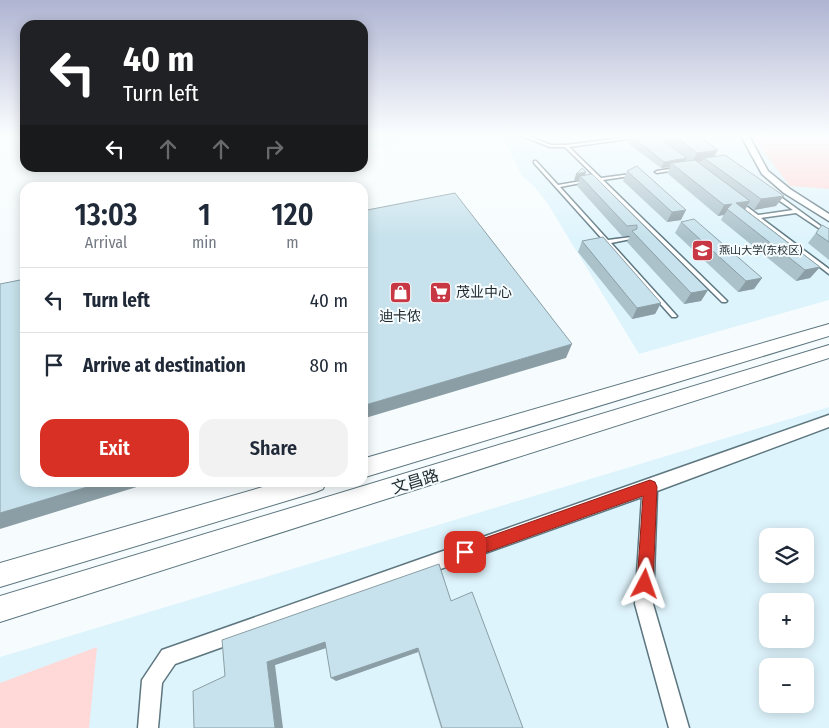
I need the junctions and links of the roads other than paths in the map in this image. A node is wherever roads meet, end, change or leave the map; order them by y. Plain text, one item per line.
1 (542, 170) edge
2 (591, 170) edge
3 (670, 170) edge
4 (764, 170) edge
5 (657, 172) dead end
6 (630, 175) edge
7 (600, 179) junction
8 (557, 186) junction
9 (773, 194) edge
10 (735, 200) edge
11 (797, 211) junction
12 (757, 217) junction
13 (829, 218) edge
14 (829, 234) edge
15 (629, 238) edge
16 (607, 242) junction
17 (598, 243) edge
18 (829, 272) edge
19 (724, 301) dead end
20 (674, 316) dead end
21 (829, 330) edge
22 (829, 351) edge
23 (829, 421) edge
24 (368, 467) edge
25 (299, 487) edge
26 (650, 487) junction
27 (0, 575) edge
28 (0, 609) edge
29 (148, 728) edge
30 (679, 728) edge

1 - 8 lane
2 - 7 lane
3 - 5 lane
4 - 13 street
6 - 7 lane
7 - 8 lane
7 - 19 lane
8 - 16 lane
9 - 11 lane
10 - 12 lane
11 - 12 lane
11 - 14 lane
12 - 18 lane
15 - 16 lane
16 - 17 lane
16 - 20 lane
21 - 24 main road, 文昌路
22 - 28 main road, 文昌路
23 - 26 street
25 - 27 main road
26 - 29 street
26 - 30 street

